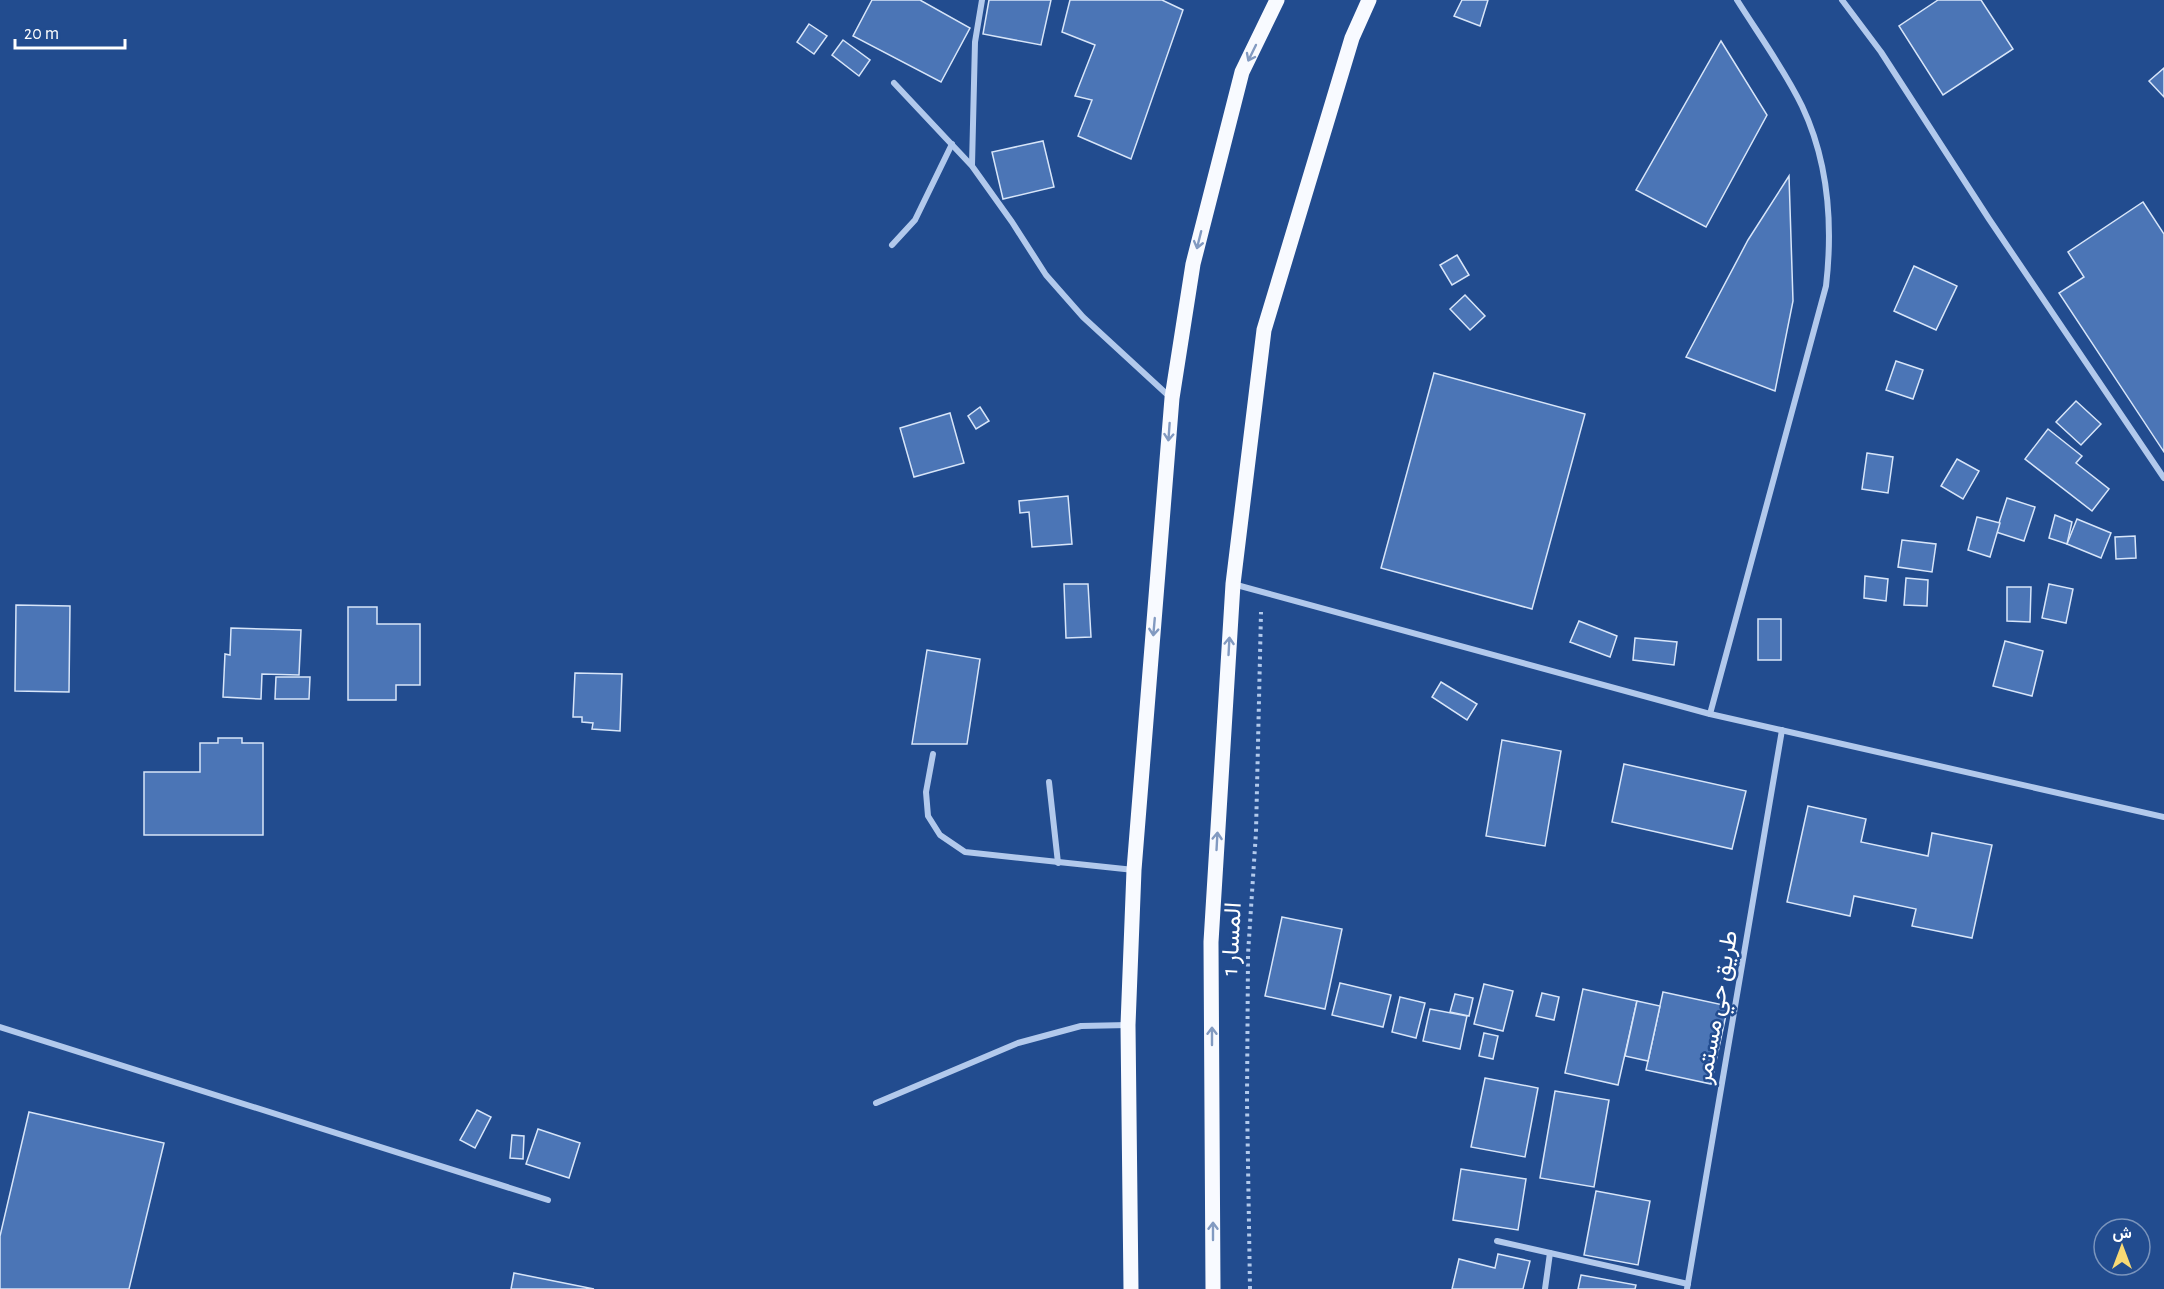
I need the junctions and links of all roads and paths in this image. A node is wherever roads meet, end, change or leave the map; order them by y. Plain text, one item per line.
1 (982, 0) edge
2 (1369, 0) edge
3 (1737, 0) edge
4 (1842, 0) edge
5 (1274, 3) edge
6 (894, 83) dead end
7 (952, 144) junction
8 (972, 166) junction
9 (892, 245) dead end
10 (1172, 398) junction
11 (2164, 478) edge
12 (1233, 584) junction
13 (1262, 592) junction
14 (1710, 714) junction
15 (1782, 730) junction
16 (933, 754) dead end
17 (1049, 782) dead end
18 (2164, 817) edge
19 (1058, 863) junction
20 (1134, 870) junction
21 (1128, 1025) junction
22 (0, 1027) edge
23 (876, 1104) dead end
24 (548, 1200) dead end
25 (1497, 1241) dead end
26 (1550, 1253) junction
27 (1688, 1286) edge
28 (1131, 1289) edge
29 (1213, 1289) edge
30 (1250, 1289) edge
31 (1545, 1289) edge

1 - 8 street
2 - 12 main road
3 - 14 street
4 - 11 street
5 -> 10 main road
6 - 7 street
7 - 8 street
7 - 9 street
8 - 10 street
10 -> 20 main road
12 - 13 street
29 -> 12 main road
13 - 14 street
13 - 30 path, المسار 1
14 - 15 street
15 - 18 street
15 - 27 street, طريق حي مستمر
16 - 19 street
17 - 19 street
19 - 20 street
20 - 21 main road
21 - 23 street
21 - 28 main road
22 - 24 street
25 - 26 street
26 - 27 street
26 - 31 street

